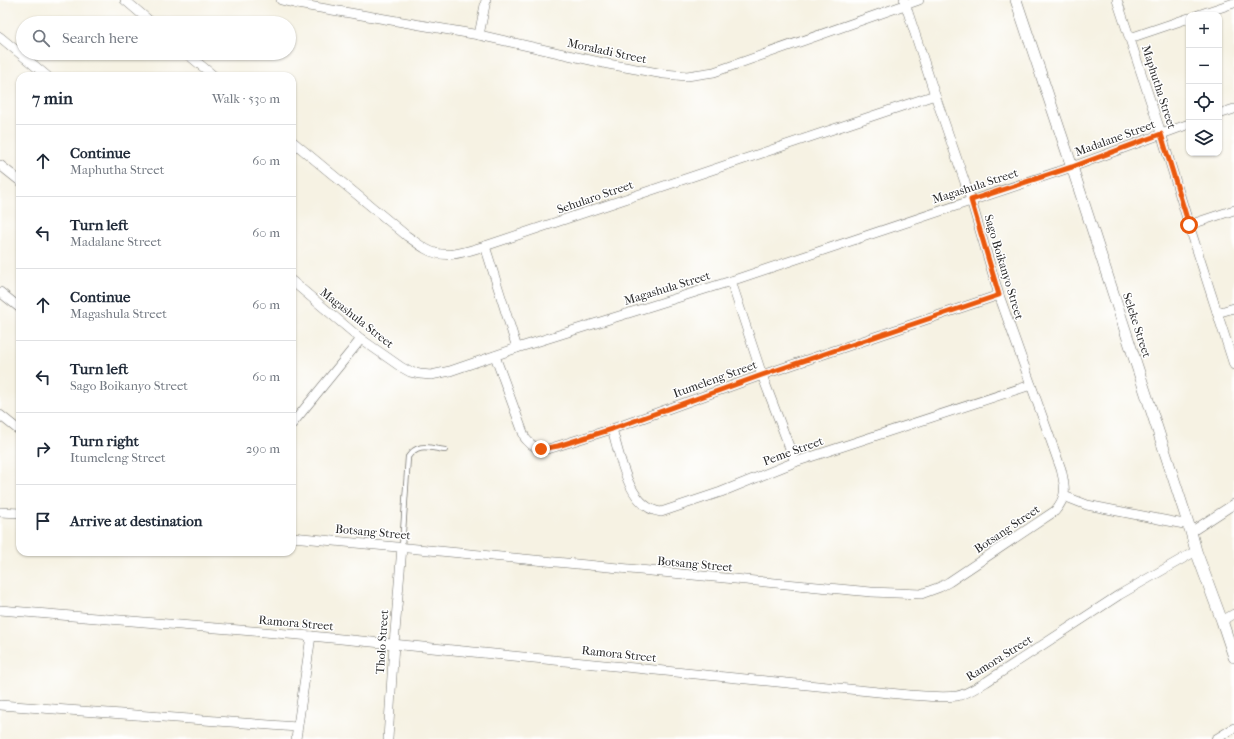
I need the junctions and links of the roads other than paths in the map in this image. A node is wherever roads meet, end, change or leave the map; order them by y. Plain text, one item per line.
1 (125, 0) edge
2 (281, 0) edge
3 (486, 0) edge
4 (919, 0) edge
5 (1016, 0) edge
6 (1117, 0) edge
7 (905, 2) edge
8 (1234, 3) edge
9 (1207, 12) edge
10 (144, 16) edge
11 (1186, 19) edge
12 (479, 35) junction
13 (0, 37) edge
14 (1130, 38) junction
15 (16, 50) edge
16 (28, 60) edge
17 (195, 60) edge
18 (42, 72) edge
19 (209, 72) edge
20 (935, 96) junction
21 (1234, 109) edge
22 (1222, 113) edge
23 (1186, 125) edge
24 (1161, 134) junction
25 (296, 144) edge
26 (0, 165) edge
27 (1072, 167) junction
28 (16, 178) edge
29 (971, 200) junction
30 (1234, 210) edge
31 (1189, 225) junction
32 (485, 246) junction
33 (731, 281) junction
34 (296, 284) edge
35 (0, 292) edge
36 (999, 295) junction
37 (16, 305) edge
38 (1234, 308) edge
39 (1217, 313) junction
40 (361, 339) junction
41 (517, 348) junction
42 (495, 356) junction
43 (1234, 365) edge
44 (762, 375) junction
45 (1031, 385) junction
46 (296, 413) edge
47 (0, 414) edge
48 (299, 416) junction
49 (296, 419) edge
50 (16, 428) edge
51 (612, 429) junction
52 (444, 450) dead end
53 (795, 462) junction
54 (1064, 496) junction
55 (1234, 504) edge
56 (0, 512) edge
57 (16, 513) edge
58 (1190, 528) junction
59 (296, 537) edge
60 (402, 547) junction
61 (1196, 550) junction
62 (0, 610) edge
63 (1234, 614) edge
64 (1222, 621) junction
65 (311, 636) junction
66 (394, 644) junction
67 (1234, 657) edge
68 (0, 705) edge
69 (297, 727) junction
70 (1234, 728) edge
71 (296, 739) edge
72 (388, 739) edge
73 (1216, 739) edge

1 - 10 street
2 - 12 street, Moraladi Street
3 - 12 street
4 - 7 street, Moraladi Street
5 - 27 street, Seleke Street
6 - 14 street, Maphutha Street
7 - 12 street, Moraladi Street
7 - 20 street, Sago Boikanyo Street
8 - 9 street
11 - 14 street
13 - 15 street
14 - 24 street, Maphutha Street
16 - 18 street
17 - 19 street
20 - 29 street, Sago Boikanyo Street
20 - 32 street, Sehularo Street
21 - 22 street
23 - 24 street, Madalane Street
24 - 27 street, Madalane Street
24 - 31 street, Maphutha Street
25 - 32 street, Sehularo Street
26 - 28 street
27 - 29 street, Magashula Street
27 - 58 street, Seleke Street
29 - 33 street, Magashula Street
29 - 36 street, Sago Boikanyo Street
30 - 31 street
31 - 39 street, Maphutha Street
32 - 41 street
33 - 41 street, Magashula Street
33 - 44 street
34 - 40 street, Magashula Street
35 - 37 street
36 - 44 street, Itumeleng Street
36 - 45 street, Sago Boikanyo Street
38 - 39 street
39 - 43 street, Maphutha Street
40 - 42 street, Magashula Street
40 - 48 street
41 - 42 street, Magashula Street
42 - 51 street, Itumeleng Street
44 - 51 street, Itumeleng Street
44 - 53 street
45 - 53 street, Peme Street
45 - 54 street, Sago Boikanyo Street
46 - 48 street
47 - 50 street
48 - 49 street
51 - 53 street, Peme Street
52 - 60 lane
54 - 58 street
54 - 60 street, Botsang Street
55 - 58 street
56 - 57 street
58 - 61 street, Seleke Street
59 - 60 street, Botsang Street
60 - 66 street, Tholo Street
61 - 64 street, Seleke Street
61 - 66 street, Ramora Street
62 - 65 street, Ramora Street
63 - 64 street
64 - 67 street, Seleke Street
65 - 66 street, Ramora Street
65 - 69 street
66 - 72 street, Tholo Street
68 - 69 street
69 - 71 street
70 - 73 street

